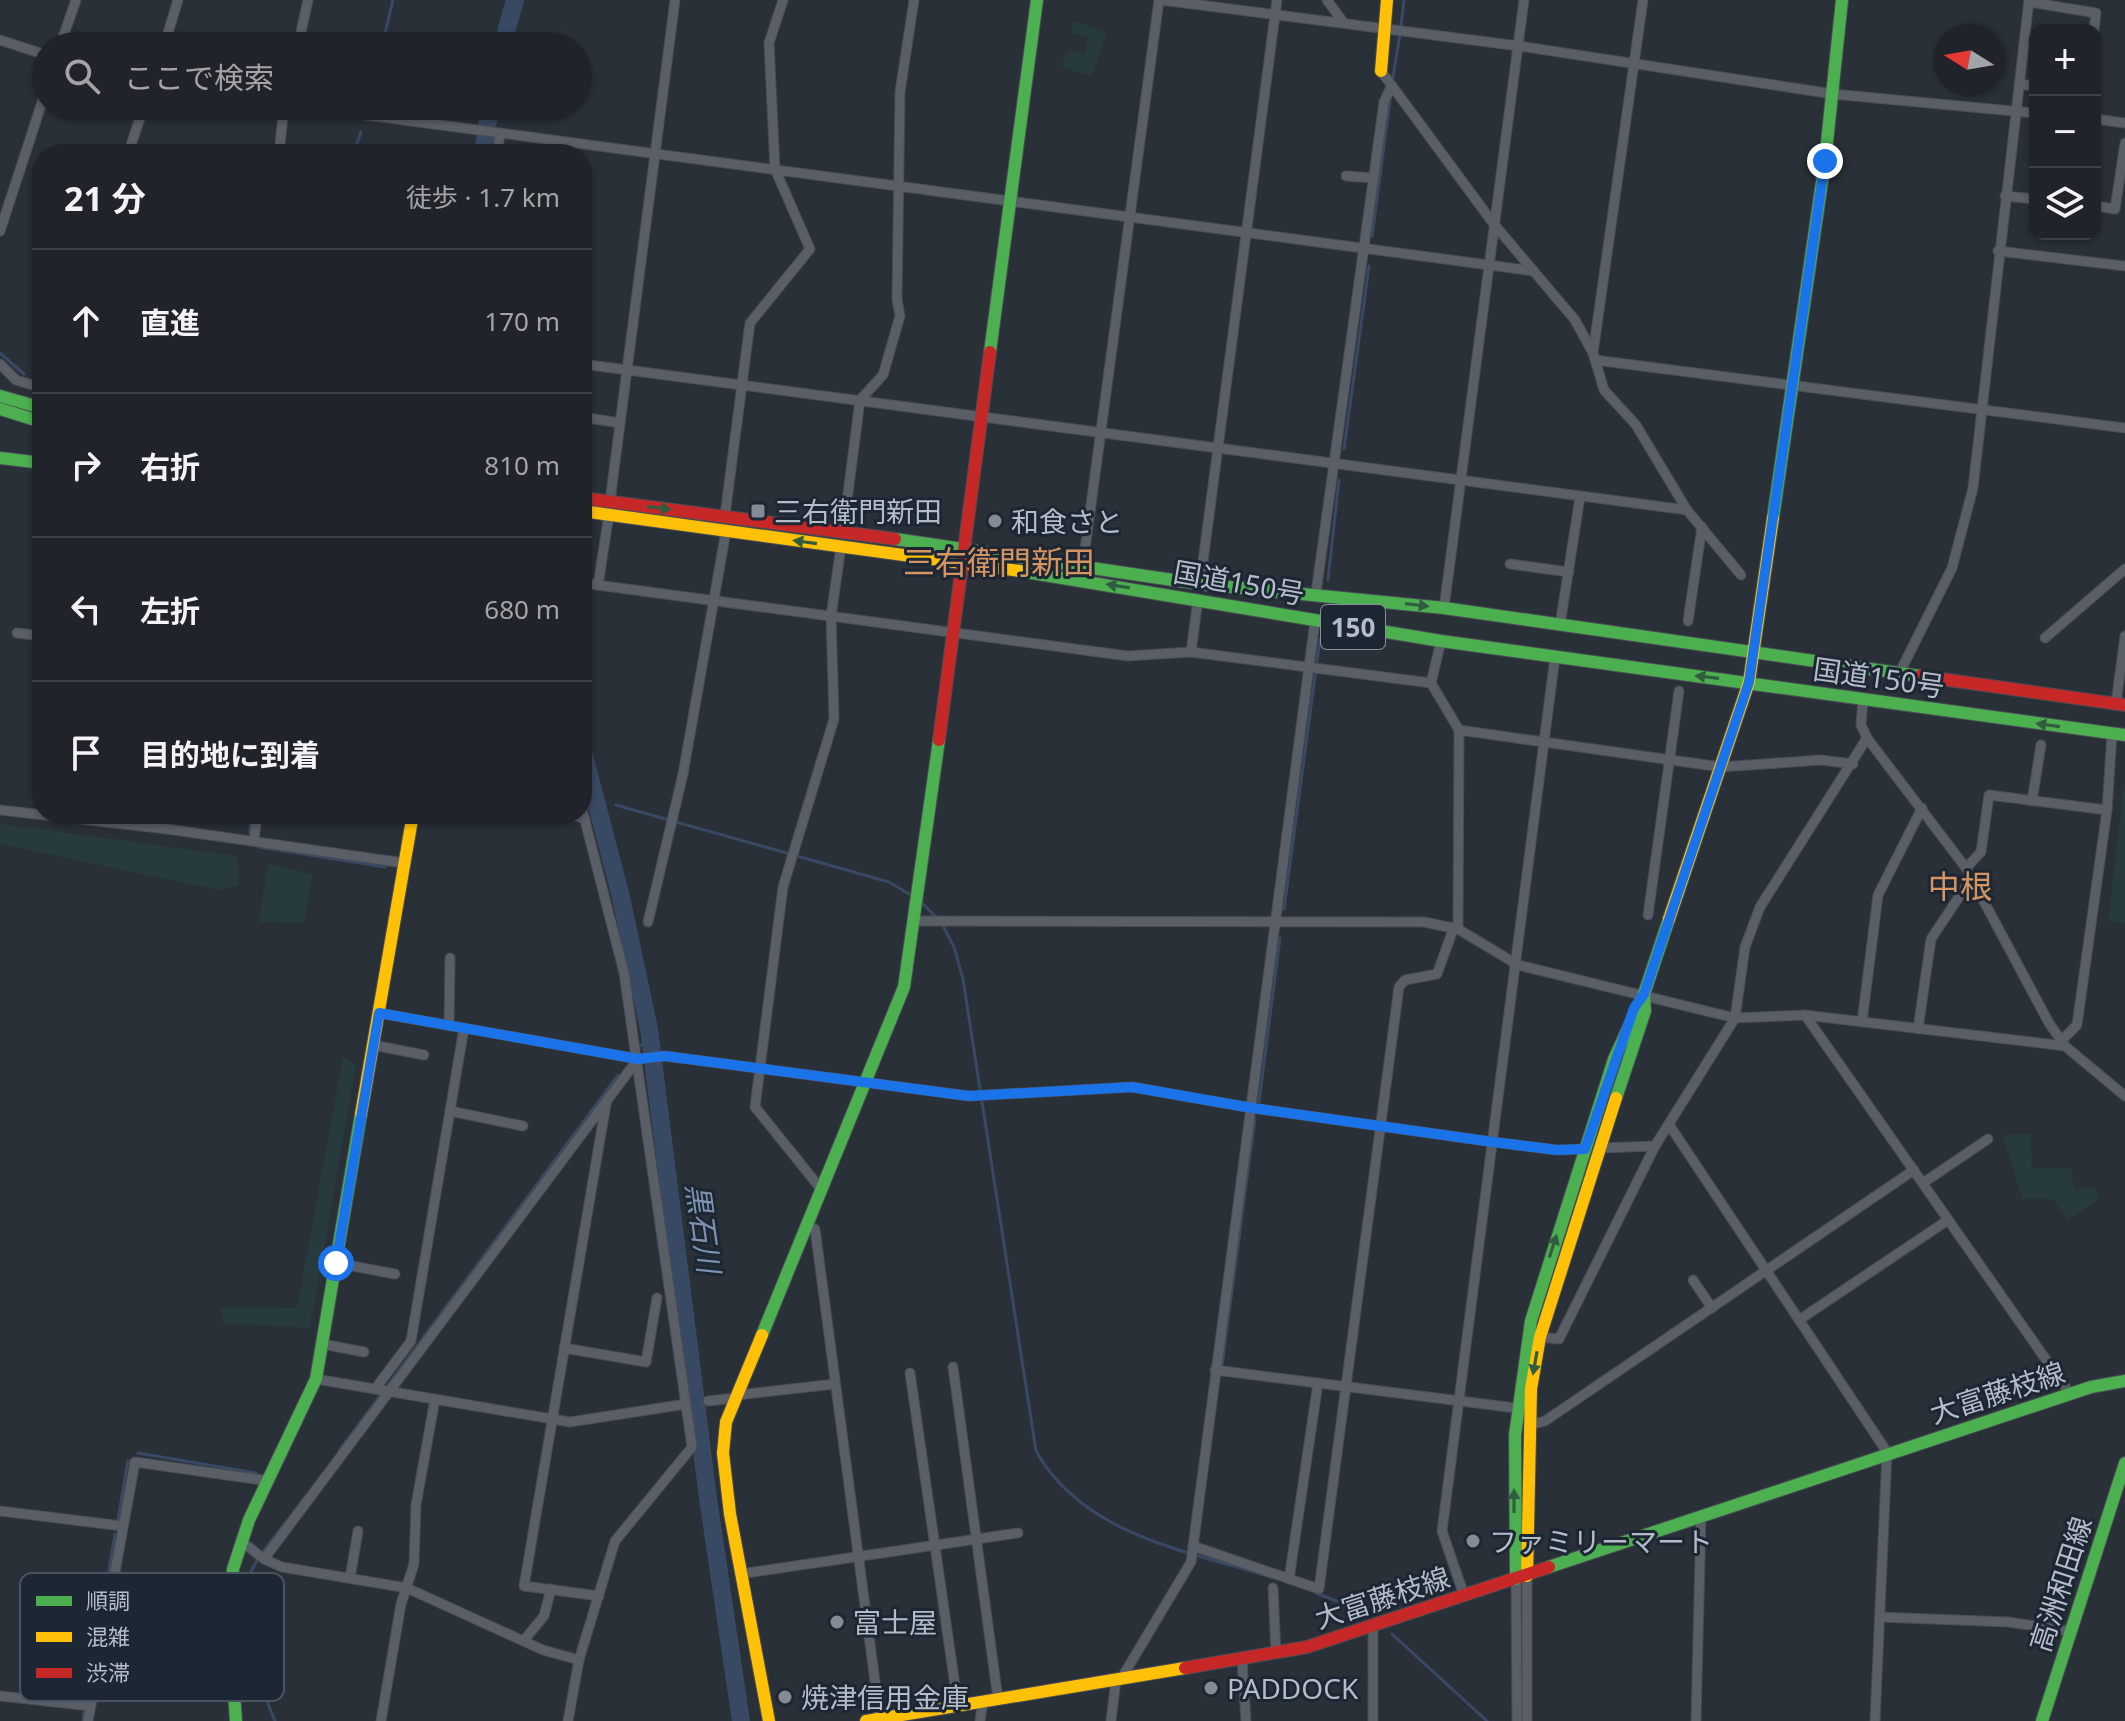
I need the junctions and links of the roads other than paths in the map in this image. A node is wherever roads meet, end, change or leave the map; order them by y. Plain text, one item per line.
1 (76, 0) edge
2 (178, 0) edge
3 (308, 0) edge
4 (675, 0) edge
5 (783, 0) edge
6 (914, 0) edge
7 (1037, 0) edge
8 (1160, 0) edge
9 (1277, 0) edge
10 (1327, 0) edge
11 (1387, 0) edge
12 (1524, 0) edge
13 (1643, 0) edge
14 (1842, 0) edge
15 (2029, 1) edge
16 (1275, 14) junction
17 (1343, 22) junction
18 (2095, 24) edge
19 (1394, 30) junction
20 (65, 32) edge
21 (168, 32) edge
22 (301, 32) edge
23 (0, 40) edge
24 (2023, 44) junction
25 (2029, 45) edge
26 (1519, 46) junction
27 (32, 50) edge
28 (1635, 66) junction
29 (1381, 71) joint
30 (2019, 84) junction
31 (2029, 85) edge
32 (1391, 87) junction
33 (1833, 94) junction
34 (2015, 112) junction
35 (2029, 113) edge
36 (36, 120) edge
37 (139, 120) edge
38 (283, 120) edge
39 (402, 120) edge
40 (2101, 120) edge
41 (2125, 123) edge
42 (498, 134) junction
43 (2125, 143) edge
44 (131, 144) edge
45 (280, 144) edge
46 (498, 144) edge
47 (581, 144) edge
48 (592, 145) edge
49 (655, 153) junction
50 (775, 169) junction
51 (1346, 176) dead end
52 (1374, 178) junction
53 (898, 187) junction
54 (2005, 196) junction
55 (2029, 198) edge
56 (1010, 201) junction
57 (2101, 207) edge
58 (1131, 217) junction
59 (1493, 223) junction
60 (0, 231) edge
61 (1246, 233) junction
62 (1365, 247) junction
63 (1998, 251) junction
64 (1489, 265) junction
65 (2125, 266) edge
66 (1534, 271) junction
67 (1594, 356) junction
68 (0, 364) edge
69 (592, 365) edge
70 (627, 369) junction
71 (743, 384) junction
72 (32, 385) edge
73 (1793, 385) junction
74 (0, 396) edge
75 (860, 400) junction
76 (32, 405) edge
77 (1981, 407) junction
78 (0, 409) edge
79 (981, 416) junction
80 (32, 419) edge
81 (592, 419) edge
82 (620, 423) junction
83 (2125, 428) edge
84 (1101, 434) junction
85 (1218, 449) junction
86 (0, 458) edge
87 (32, 462) edge
88 (1336, 464) junction
89 (1460, 481) junction
90 (1580, 497) junction
91 (592, 502) edge
92 (610, 508) junction
93 (592, 510) edge
94 (1687, 510) junction
95 (725, 515) junction
96 (1702, 527) junction
97 (726, 531) junction
98 (843, 532) junction
99 (841, 547) junction
100 (963, 548) junction
101 (960, 563) junction
102 (1083, 564) junction
103 (1510, 564) dead end
104 (2125, 569) edge
105 (1569, 572) junction
106 (1741, 575) dead end
107 (592, 584) edge
108 (1200, 584) junction
109 (598, 585) junction
110 (1316, 593) junction
111 (1198, 599) junction
112 (714, 601) junction
113 (1444, 608) junction
114 (831, 616) junction
115 (1315, 621) junction
116 (1688, 621) dead end
117 (1560, 625) junction
118 (17, 633) dead end
119 (951, 633) junction
120 (32, 635) edge
121 (2125, 636) edge
122 (2045, 638) dead end
123 (1441, 641) junction
124 (1191, 652) junction
125 (1754, 652) junction
126 (1555, 657) junction
127 (1313, 668) junction
128 (1900, 672) junction
129 (1749, 682) junction
130 (1431, 683) junction
131 (1679, 691) dead end
132 (1863, 699) junction
133 (2120, 704) edge
134 (1459, 730) junction
135 (2119, 734) edge
136 (1867, 738) junction
137 (1544, 743) junction
138 (2041, 745) dead end
139 (1669, 759) junction
140 (1853, 764) junction
141 (1721, 767) junction
142 (2032, 801) junction
143 (1922, 808) junction
144 (0, 810) edge
145 (2107, 810) junction
146 (32, 812) edge
147 (134, 824) edge
148 (256, 824) edge
149 (411, 824) edge
150 (586, 824) edge
151 (254, 841) junction
152 (404, 863) junction
153 (1966, 868) junction
154 (1971, 879) junction
155 (1648, 915) dead end
156 (915, 921) junction
157 (648, 922) dead end
158 (1276, 924) junction
159 (1456, 928) junction
160 (450, 958) dead end
161 (1518, 965) junction
162 (1644, 994) junction
163 (379, 1013) junction
164 (1805, 1015) junction
165 (1735, 1018) junction
166 (1862, 1022) junction
167 (449, 1026) junction
168 (464, 1028) junction
169 (1918, 1029) junction
170 (2063, 1043) junction
171 (373, 1045) junction
172 (424, 1055) dead end
173 (638, 1059) junction
174 (760, 1070) junction
175 (863, 1083) junction
176 (2125, 1096) edge
177 (607, 1100) junction
178 (1252, 1108) junction
179 (450, 1111) junction
180 (523, 1126) dead end
181 (1379, 1126) junction
182 (1670, 1126) junction
183 (1988, 1139) dead end
184 (1493, 1142) junction
185 (1655, 1146) junction
186 (1600, 1148) junction
187 (1585, 1149) junction
188 (1914, 1170) junction
189 (1923, 1183) junction
190 (821, 1189) junction
191 (1948, 1220) junction
192 (806, 1225) junction
193 (336, 1263) junction
194 (1766, 1271) junction
195 (395, 1274) dead end
196 (1693, 1280) dead end
197 (657, 1298) dead end
198 (1712, 1308) junction
199 (1799, 1320) junction
200 (1540, 1337) junction
201 (322, 1344) junction
202 (564, 1348) junction
203 (364, 1352) dead end
204 (953, 1367) dead end
205 (1215, 1370) junction
206 (910, 1373) dead end
207 (316, 1379) junction
208 (2125, 1381) edge
209 (1318, 1383) junction
210 (835, 1384) junction
211 (1344, 1386) junction
212 (383, 1390) junction
213 (2070, 1394) junction
214 (736, 1396) junction
215 (435, 1399) junction
216 (708, 1401) dead end
217 (1460, 1402) junction
218 (686, 1404) junction
219 (1516, 1408) junction
220 (552, 1419) junction
221 (1530, 1425) junction
222 (1887, 1452) junction
223 (2125, 1466) edge
224 (269, 1481) junction
225 (0, 1511) edge
226 (1701, 1517) junction
227 (122, 1526) junction
228 (358, 1531) dead end
229 (1018, 1533) dead end
230 (976, 1539) junction
231 (241, 1541) junction
232 (935, 1546) junction
233 (1192, 1550) junction
234 (262, 1557) junction
235 (858, 1557) junction
236 (114, 1573) edge
237 (233, 1573) edge
238 (740, 1574) junction
239 (350, 1578) junction
240 (1522, 1578) junction
241 (1289, 1579) junction
242 (407, 1588) junction
243 (1273, 1588) dead end
244 (551, 1589) junction
245 (1464, 1595) junction
246 (599, 1596) junction
247 (1880, 1617) junction
248 (1373, 1626) junction
249 (2070, 1631) junction
250 (525, 1639) junction
251 (1276, 1653) junction
252 (1242, 1659) junction
253 (579, 1660) junction
254 (1118, 1679) junction
255 (0, 1696) edge
256 (20, 1698) edge
257 (998, 1699) junction
258 (46, 1701) edge
259 (92, 1701) edge
260 (235, 1701) edge
261 (983, 1701) junction
262 (91, 1706) junction
263 (958, 1706) junction
264 (887, 1719) edge
265 (88, 1721) edge
266 (236, 1721) edge
267 (381, 1721) edge
268 (568, 1721) edge
269 (769, 1721) edge
270 (866, 1721) edge
271 (980, 1721) edge
272 (1111, 1721) edge
273 (1246, 1721) edge
274 (1373, 1721) edge
275 (1517, 1721) edge
276 (1527, 1721) edge
277 (1696, 1721) edge
278 (1875, 1721) edge
279 (2042, 1721) edge

1 - 20 street
2 - 21 street
3 - 22 street
4 - 49 street
5 - 50 street
6 - 53 street
7 - 56 main road
8 - 16 street
8 - 58 street
9 - 16 street
10 - 17 street
11 - 19 main road
12 - 26 street
13 - 28 street
14 - 33 main road
15 - 18 street
15 - 24 street
16 - 17 street
16 - 61 street
17 - 19 street
19 - 26 street
19 - 29 main road
23 - 27 street
24 - 25 street
24 - 30 street
26 - 28 street
26 - 59 street
28 - 33 street
28 - 67 street
29 - 32 street
30 - 31 street
30 - 34 street
32 - 52 street
32 - 59 street
33 - 34 street
33 - 73 main road
34 - 35 street
34 - 54 street
36 - 60 street
37 - 44 street
38 - 45 street
39 - 42 street
40 - 41 street
42 - 46 street
42 - 47 street
43 - 57 street
48 - 49 street
49 - 50 street
49 - 70 street
50 - 53 street
50 - 71 street
51 - 52 street
52 - 62 street
53 - 56 street
53 - 75 street
54 - 55 street
54 - 63 street
56 - 58 street
56 - 79 main road
58 - 61 street
58 - 84 street
59 - 64 street
59 - 66 street
61 - 62 street
61 - 85 street
62 - 64 street
62 - 88 street
63 - 65 street
63 - 77 street
64 - 66 street
64 - 89 street
66 - 67 street
67 - 73 street
67 - 94 street
68 - 72 street
69 - 70 street
70 - 71 street
70 - 82 street
71 - 75 street
71 - 95 street
73 - 77 street
73 - 125 main road
74 - 76 main road
75 - 79 street
75 - 98 street
77 - 83 street
77 - 128 street
78 - 80 main road
79 - 84 street
79 - 100 main road
81 - 82 street
82 - 92 street
84 - 85 street
84 - 102 street
85 - 88 street
85 - 108 street
86 - 87 main road
88 - 89 street
88 - 110 street
89 - 90 street
89 - 113 street
90 - 94 street
90 - 105 street
91 - 92 main road, 国道150号 / 150
92 - 93 main road, 国道150号 / 150
92 -> 95 main road, 国道150号 / 150
92 - 97 main road, 国道150号 / 150
92 - 109 street
94 - 96 street
95 - 98 main road, 国道150号 / 150
96 - 106 street
96 - 116 street
99 -> 97 main road, 国道150号 / 150
97 - 112 street
98 - 100 main road, 国道150号 / 150
99 - 101 main road, 国道150号 / 150
99 - 114 street
100 - 101 main road
100 - 102 main road, 国道150号 / 150
111 -> 101 main road, 国道150号 / 150
101 - 119 main road
102 - 108 main road, 国道150号 / 150
103 - 105 street
104 - 122 street
105 - 117 street
107 - 109 street
108 - 110 main road, 国道150号 / 150
109 - 112 street
110 -> 113 main road, 国道150号 / 150
111 - 115 main road, 国道150号 / 150
111 - 124 street
112 - 114 street
112 - 157 street
113 - 117 main road, 国道150号 / 150
114 - 119 street
114 - 174 street
115 - 123 main road, 国道150号 / 150
115 - 127 street
117 - 125 main road, 国道150号 / 150
118 - 120 street
119 - 124 street
119 - 156 main road
121 - 133 street
123 - 126 main road, 国道150号 / 150
123 - 130 street
124 - 127 street
125 - 128 main road, 国道150号 / 150
125 - 129 main road
129 -> 126 main road, 国道150号 / 150
126 - 137 street
127 - 130 street
127 - 158 street
128 - 133 main road, 国道150号 / 150
129 - 132 main road, 国道150号 / 150
129 - 141 main road
130 - 134 street
131 - 139 street
135 -> 132 main road, 国道150号 / 150
132 - 136 street
134 - 137 street
134 - 159 street
135 - 145 street
136 - 140 street
136 - 143 street
137 - 139 street
137 - 161 street
138 - 142 street
139 - 141 street
139 - 155 street
140 - 141 street
140 - 165 street
141 - 162 main road
142 - 145 street
142 - 153 street
143 - 153 street
143 - 166 street
144 - 146 street
145 - 170 street
147 - 151 street
148 - 151 street
149 - 152 main road
150 - 173 street
151 - 152 street
152 - 163 main road
153 - 154 street
154 - 169 street
154 - 170 street
156 - 158 street
156 - 175 main road
158 - 159 street
158 - 178 street
159 - 161 street
159 - 181 street
160 - 167 street
161 - 162 street
161 - 184 street
162 - 165 street
162 - 186 main road
162 - 187 main road
163 - 167 street
163 - 171 main road
164 - 165 street
164 - 166 street
164 - 188 street
165 - 182 street
166 - 169 street
167 - 168 street
168 - 173 street
168 - 179 street
169 - 170 street
170 - 176 street
171 - 172 street
171 - 193 main road
173 - 174 street
173 - 177 street
173 - 218 street
174 - 175 street
174 - 190 street
175 - 178 street
175 - 190 main road
177 - 202 street
177 - 212 street
178 - 181 street
178 - 205 street
179 - 180 street
179 - 212 street
181 - 184 street
181 - 211 street
182 - 185 street
182 - 194 street
183 - 189 street
184 - 187 street
184 - 217 street
185 - 186 street
185 - 200 street
186 - 200 main road
219 -> 187 main road
188 - 189 street
188 - 194 street
189 - 191 street
190 - 192 main road
191 - 199 street
191 - 213 street
192 - 210 street
192 - 214 main road
193 - 195 street
193 - 201 main road
194 - 198 street
194 - 199 street
196 - 198 street
197 - 202 street
198 - 221 street
199 - 222 street
200 -> 221 main road
201 - 203 street
201 - 207 main road
202 - 220 street
204 - 230 street
205 - 209 street
205 - 233 street
206 - 232 street
207 - 212 street
207 - 224 main road
208 - 213 main road, 大富藤枝線
209 - 211 street
209 - 241 street
210 - 214 street
210 - 235 street
211 - 217 street
211 - 241 street
212 - 215 street
212 - 234 street
213 - 222 main road, 大富藤枝線
214 - 216 street
214 - 238 main road
215 - 220 street
215 - 242 street
217 - 219 street
217 - 245 street
218 - 220 street
218 - 246 street
240 -> 219 main road
220 - 244 street
221 - 240 main road
222 - 226 main road, 大富藤枝線
222 - 247 street
223 - 249 main road, 高洲和田線
224 - 227 street
224 - 231 main road
225 - 227 street
226 - 240 main road, 大富藤枝線
226 - 277 street
227 - 236 street
228 - 239 street
229 - 230 street
230 - 232 street
230 - 257 street
231 - 234 street
231 - 237 main road
232 - 235 street
232 - 263 street
233 - 241 street
233 - 254 street
234 - 239 street
235 - 238 street
235 - 264 street
238 - 269 main road
239 - 242 street
240 - 245 main road, 大富藤枝線
240 - 275 street
240 - 276 street
242 - 250 street
242 - 267 street
243 - 251 street
244 - 246 street
244 - 250 street
245 - 248 main road, 大富藤枝線
246 - 253 street
247 - 249 street
247 - 278 street
248 - 251 main road, 大富藤枝線
248 - 274 street
249 - 279 main road, 高洲和田線
250 - 253 street
251 - 252 main road, 大富藤枝線
252 - 254 main road, 大富藤枝線
252 - 273 street
253 - 268 street
254 - 257 main road, 大富藤枝線
254 - 272 street
255 - 256 street
257 - 261 main road, 大富藤枝線
258 - 262 street
259 - 262 street
260 - 266 main road
261 - 263 main road, 大富藤枝線
261 - 271 street
262 - 265 street
263 - 264 main road, 大富藤枝線
264 - 270 main road, 大富藤枝線

